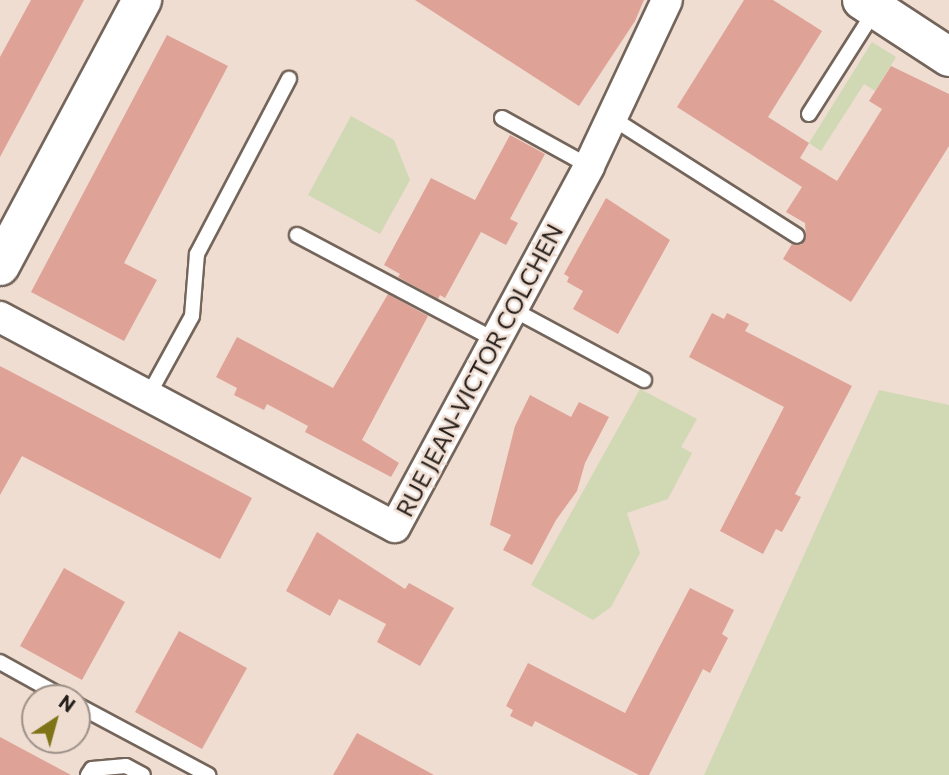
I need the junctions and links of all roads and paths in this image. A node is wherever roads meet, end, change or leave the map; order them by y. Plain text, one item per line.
1 (142, 0) edge
2 (667, 0) edge
3 (869, 5) edge
4 (949, 57) edge
5 (289, 79) dead end
6 (809, 114) dead end
7 (502, 118) dead end
8 (612, 118) junction
9 (589, 166) junction
10 (297, 234) dead end
11 (797, 236) dead end
12 (0, 265) edge
13 (512, 309) junction
14 (0, 317) edge
15 (495, 341) junction
16 (644, 380) dead end
17 (148, 396) junction
18 (0, 663) edge
19 (39, 684) edge
20 (91, 712) edge
21 (88, 775) edge
22 (143, 775) edge
23 (208, 775) edge

1 - 12 main road
2 - 8 street, RUE JEAN-VICTOR COLCHEN
3 - 4 main road
3 - 6 lane
5 - 17 lane
7 - 9 lane
8 - 9 street, RUE JEAN-VICTOR COLCHEN
8 - 11 lane
9 - 13 street, RUE JEAN-VICTOR COLCHEN
10 - 15 lane
13 - 15 street, RUE JEAN-VICTOR COLCHEN
13 - 16 lane
14 - 17 street, RUE JEAN-VICTOR COLCHEN
15 - 17 street, RUE JEAN-VICTOR COLCHEN
18 - 19 lane
20 - 23 lane
21 - 22 lane

